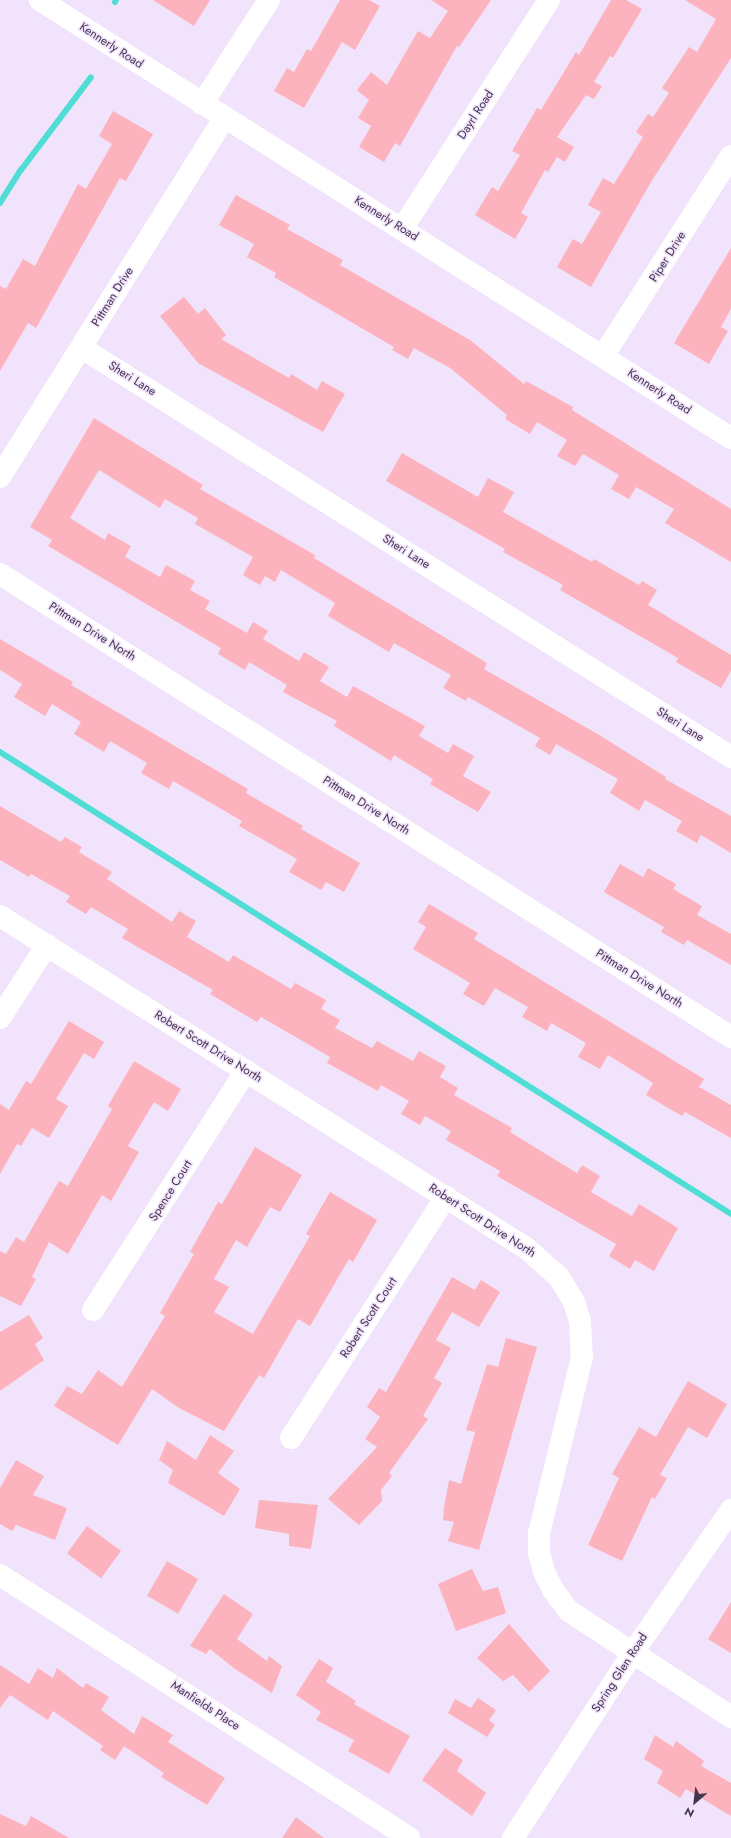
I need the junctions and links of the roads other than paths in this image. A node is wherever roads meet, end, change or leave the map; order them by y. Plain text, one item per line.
1 (40, 0) edge
2 (270, 0) edge
3 (549, 0) edge
4 (202, 104) junction
5 (224, 118) junction
6 (731, 156) edge
7 (402, 229) junction
8 (82, 348) junction
9 (603, 356) junction
10 (731, 438) edge
11 (0, 477) edge
12 (0, 574) edge
13 (731, 757) edge
14 (0, 916) edge
15 (47, 945) junction
16 (0, 1018) edge
17 (731, 1037) edge
18 (246, 1071) junction
19 (446, 1197) junction
20 (93, 1310) dead end
21 (291, 1438) dead end
22 (731, 1510) edge
23 (0, 1575) edge
24 (632, 1654) junction
25 (731, 1717) edge
26 (409, 1838) edge
27 (513, 1838) edge

1 - 4 street, Kennerly Road
2 - 4 street
3 - 7 street, Dayrl Road
4 - 5 street, Kennerly Road
5 - 7 street, Kennerly Road
5 - 8 street, Pittman Drive
6 - 9 street, Piper Drive
7 - 9 street, Kennerly Road
8 - 11 street, Pittman Drive
8 - 13 street, Sheri Lane
9 - 10 street, Kennerly Road
12 - 17 street, Pittman Drive North
14 - 15 street, Robert Scott Drive North
15 - 16 street
15 - 18 street, Robert Scott Drive North
18 - 19 street, Robert Scott Drive North
18 - 20 street, Spence Court
19 - 21 street, Robert Scott Court
19 - 24 street, Robert Scott Drive North
22 - 24 street, Spring Glen Road
23 - 26 street, Manfields Place
24 - 25 street, Robert Scott Drive North
24 - 27 street, Spring Glen Road

